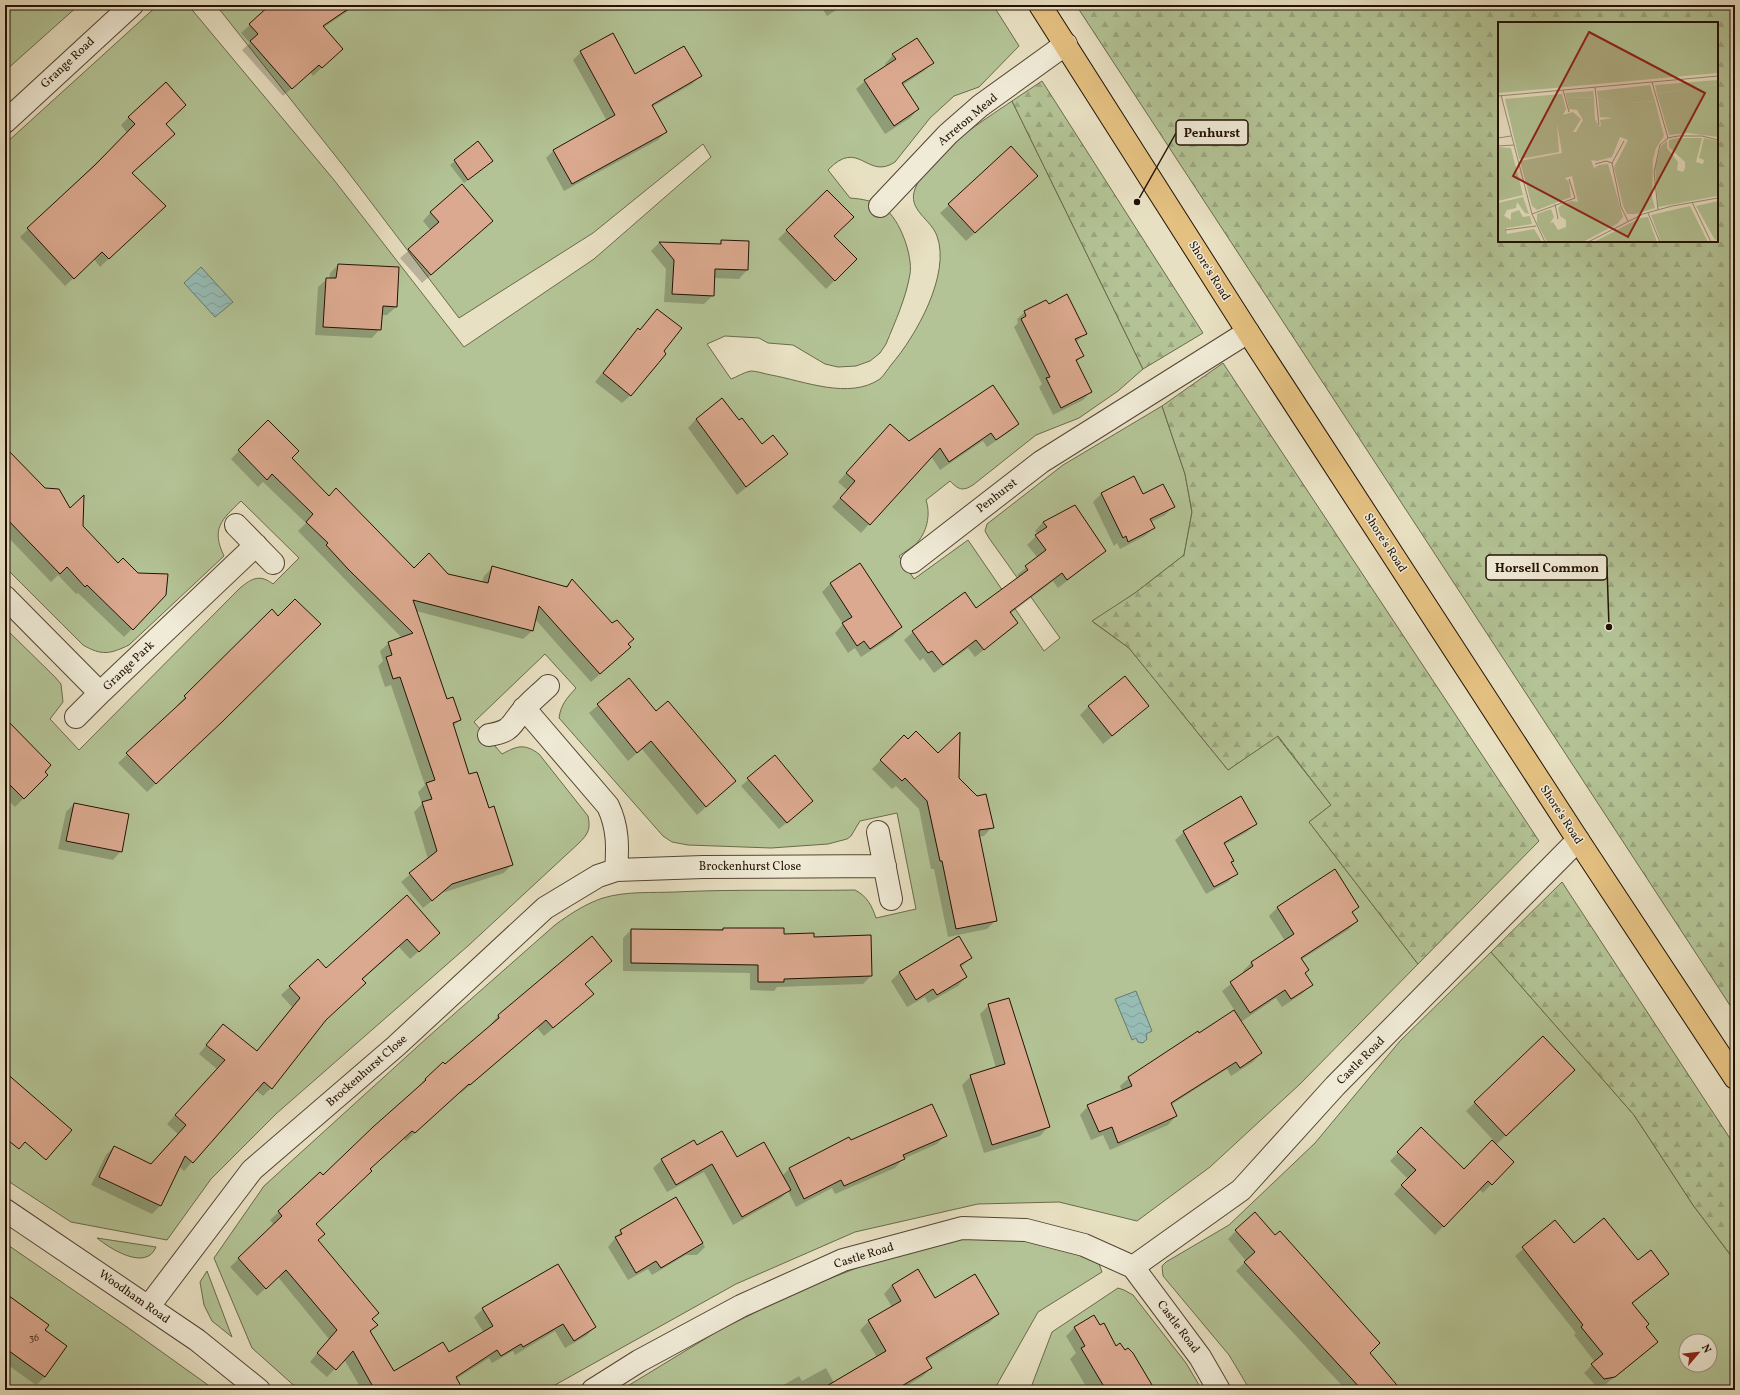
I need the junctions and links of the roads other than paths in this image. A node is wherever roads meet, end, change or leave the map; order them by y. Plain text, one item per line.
1 (132, 5) edge
2 (1040, 5) edge
3 (1066, 44) junction
4 (5, 122) edge
5 (880, 206) dead end
6 (1248, 332) junction
7 (236, 525) dead end
8 (256, 545) junction
9 (912, 562) dead end
10 (273, 563) dead end
11 (5, 597) edge
12 (548, 686) dead end
13 (100, 693) junction
14 (524, 708) junction
15 (76, 717) dead end
16 (489, 734) dead end
17 (878, 832) dead end
18 (1578, 840) junction
19 (885, 866) junction
20 (616, 870) junction
21 (891, 899) dead end
22 (1735, 1078) edge
23 (5, 1210) edge
24 (1133, 1267) junction
25 (149, 1306) junction
26 (259, 1390) edge
27 (593, 1390) edge
28 (1219, 1390) edge

1 - 4 street, Grange Road
2 - 3 main road, Shore's Road
3 - 5 street, Arreton Mead
3 - 6 main road, Shore's Road
6 - 9 street, Penhurst
6 - 18 main road, Shore's Road
7 - 8 street
8 - 10 street
8 - 13 street, Grange Park
11 - 13 street, Grange Park
12 - 14 street
13 - 15 street
14 - 16 street
14 - 20 street
17 - 19 street
18 - 22 main road, Shore's Road
18 - 24 street, Castle Road
19 - 20 street, Brockenhurst Close
19 - 21 street
20 - 25 street, Brockenhurst Close
23 - 25 street, Woodham Road
24 - 27 street, Castle Road
24 - 28 street, Castle Road
25 - 26 street, Woodham Road

